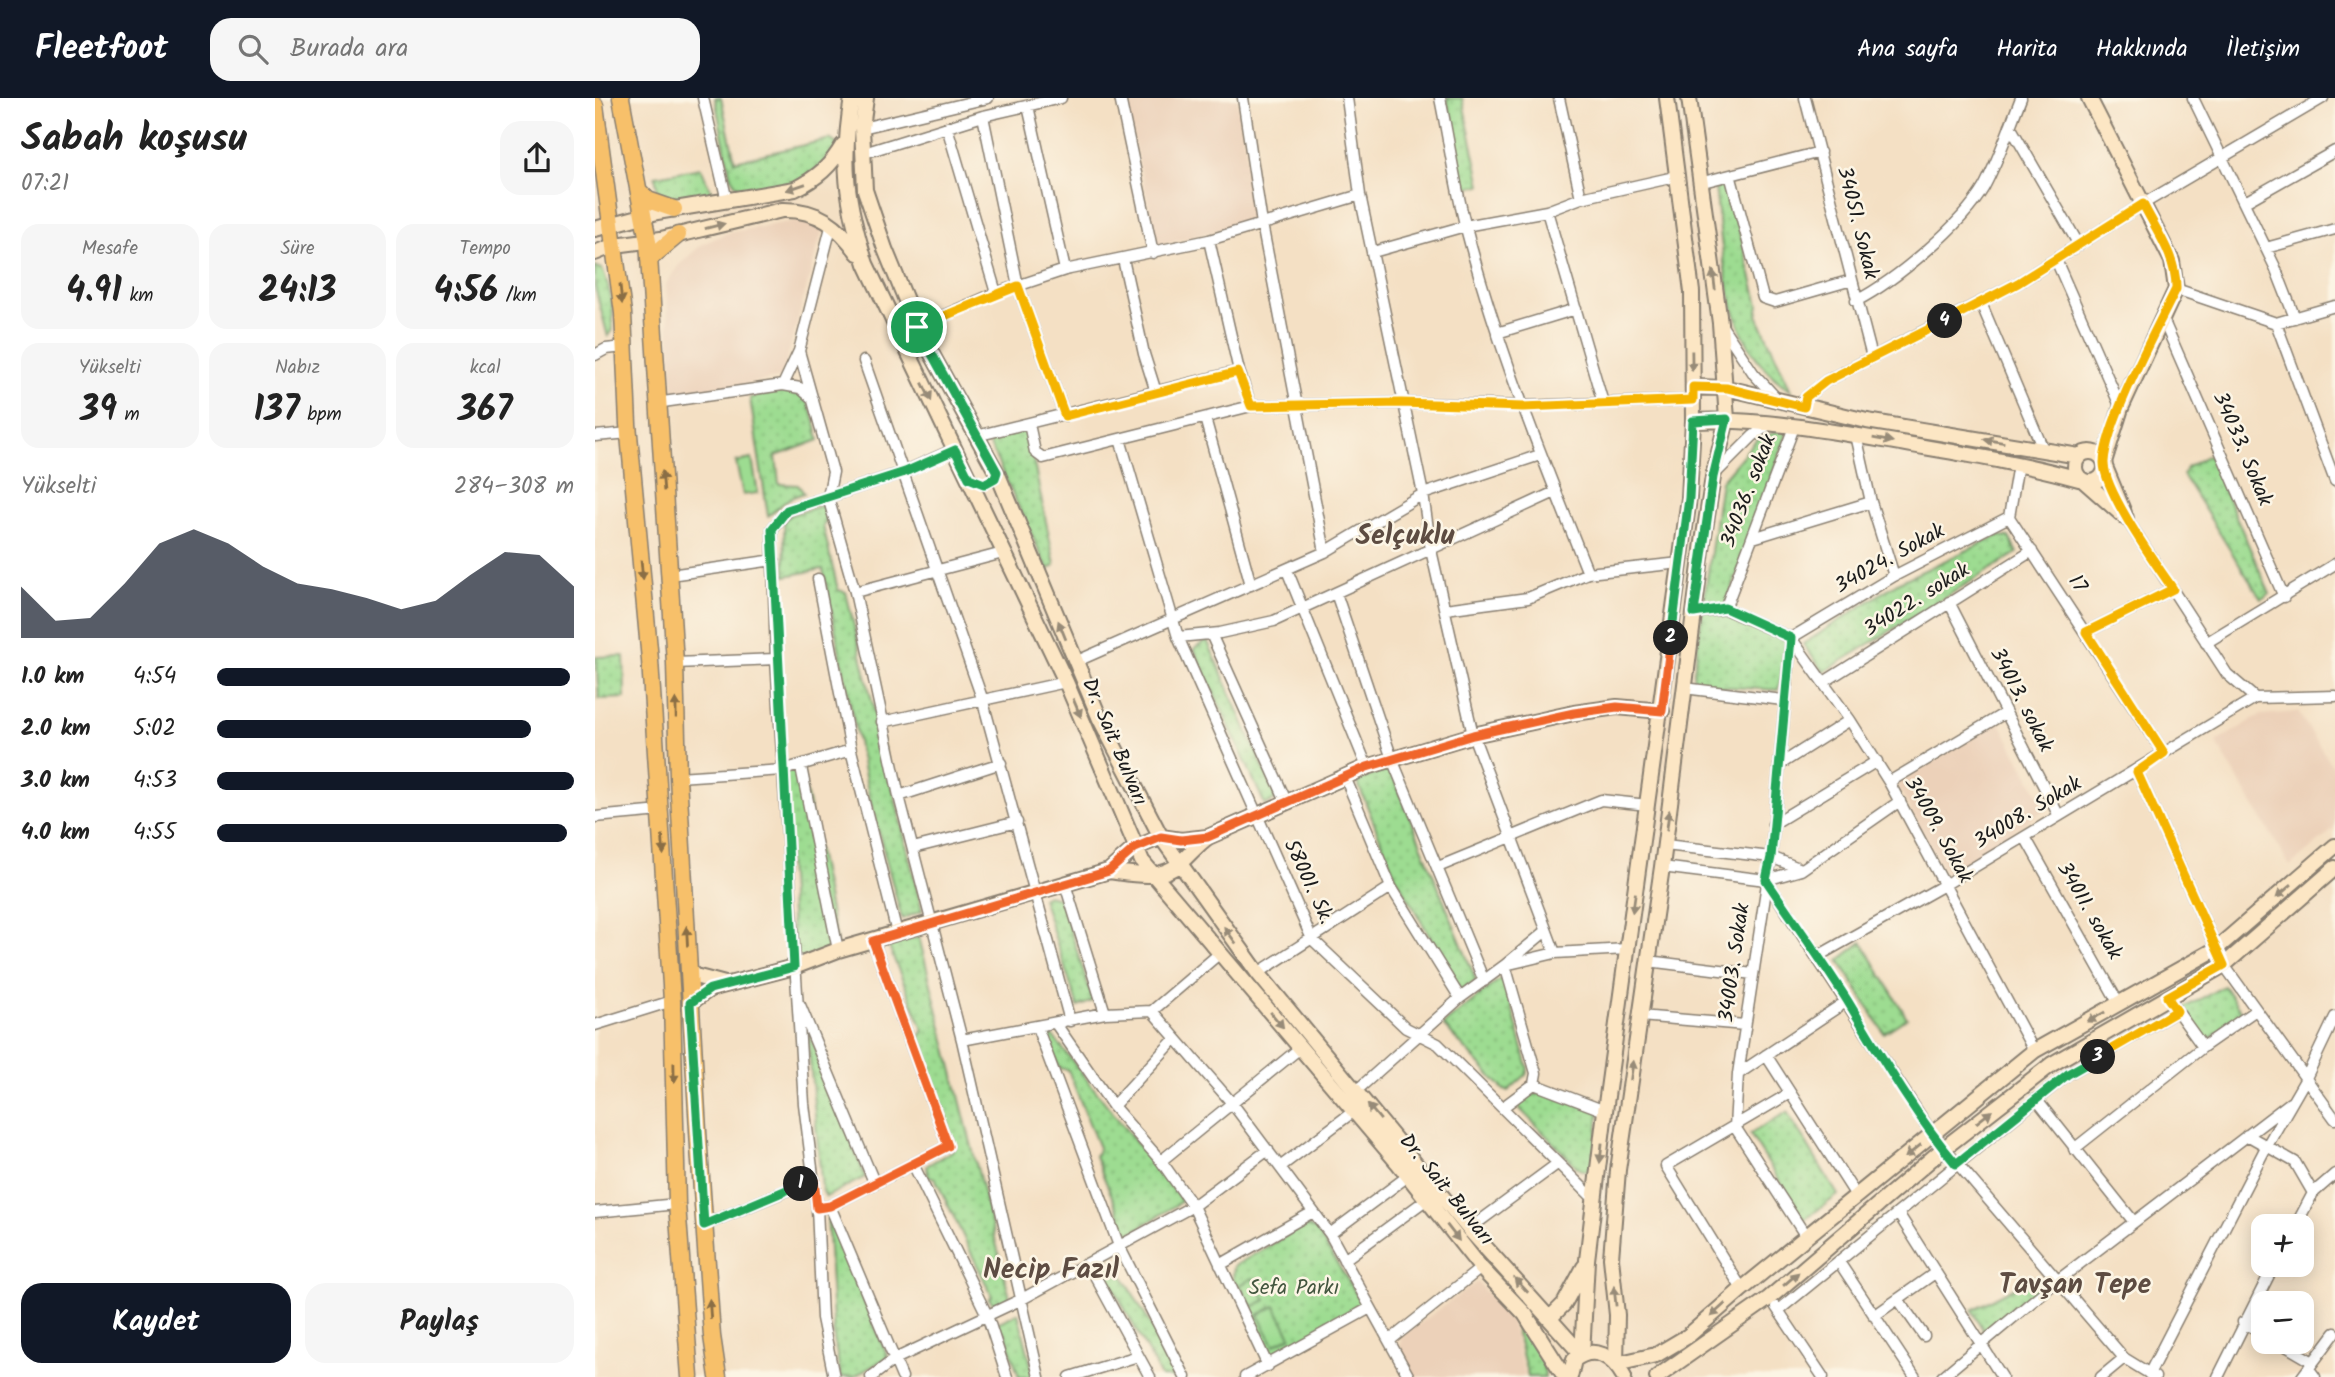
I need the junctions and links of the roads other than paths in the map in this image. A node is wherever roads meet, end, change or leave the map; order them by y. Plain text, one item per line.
1 (621, 98) edge
2 (703, 98) edge
3 (852, 98) edge
4 (866, 98) edge
5 (988, 98) edge
6 (1061, 98) edge
7 (1120, 98) edge
8 (1243, 98) edge
9 (1347, 98) edge
10 (1440, 98) edge
11 (1559, 98) edge
12 (1667, 98) edge
13 (1689, 98) edge
14 (1805, 98) edge
15 (2021, 98) edge
16 (2089, 98) edge
17 (2193, 98) edge
18 (2297, 98) edge
19 (2323, 98) edge
20 (950, 103) edge
21 (595, 105) edge
22 (1028, 106) junction
23 (2303, 110) junction
24 (983, 116) junction
25 (2010, 126) junction
26 (947, 127) junction
27 (862, 128) junction
28 (845, 142) junction
29 (2335, 150) edge
30 (1820, 152) junction
31 (864, 153) junction
32 (2223, 158) junction
33 (1679, 176) junction
34 (1731, 178) junction
35 (1703, 183) junction
36 (640, 192) junction
37 (1360, 195) junction
38 (1581, 198) junction
39 (608, 201) junction
40 (726, 201) junction
41 (2245, 202) junction
42 (2143, 204) junction
43 (674, 209) junction
44 (1547, 211) junction
45 (645, 214) junction
46 (612, 223) junction
47 (832, 223) junction
48 (1262, 224) junction
49 (1465, 226) junction
50 (595, 227) edge
51 (2335, 229) edge
52 (678, 235) junction
53 (1209, 240) junction
54 (648, 241) junction
55 (615, 245) junction
56 (2079, 245) junction
57 (2266, 248) junction
58 (1373, 252) junction
59 (1153, 253) junction
60 (595, 254) edge
61 (1123, 259) junction
62 (649, 260) junction
63 (2056, 260) junction
64 (617, 263) junction
65 (866, 264) junction
66 (1065, 270) junction
67 (1852, 280) junction
68 (1018, 286) junction
69 (2176, 289) junction
70 (996, 293) junction
71 (1856, 301) junction
72 (1981, 303) junction
73 (2335, 306) edge
74 (1576, 309) junction
75 (2162, 317) junction
76 (2295, 318) junction
77 (1720, 323) junction
78 (2276, 323) junction
79 (917, 327) junction
80 (1497, 333) junction
81 (624, 348) junction
82 (799, 351) junction
83 (595, 355) edge
84 (1872, 357) junction
85 (863, 361) dead end
86 (1238, 372) junction
87 (783, 385) junction
88 (1727, 388) junction
89 (1156, 393) junction
90 (1693, 394) junction
91 (813, 399) junction
92 (1778, 401) junction
93 (656, 402) junction
94 (1297, 403) junction
95 (1401, 403) junction
96 (1603, 403) junction
97 (1251, 406) junction
98 (1523, 407) junction
99 (1804, 407) junction
100 (2118, 415) junction
101 (1065, 416) junction
102 (1205, 418) junction
103 (1727, 419) junction
104 (1693, 421) junction
105 (1772, 423) junction
106 (1030, 424) junction
107 (1794, 427) junction
108 (629, 433) junction
109 (1856, 435) junction
110 (595, 436) edge
111 (976, 436) junction
112 (1120, 439) junction
113 (2043, 449) junction
114 (955, 450) junction
115 (2083, 454) junction
116 (1540, 455) junction
117 (2018, 464) junction
118 (2105, 464) junction
119 (905, 472) junction
120 (997, 472) junction
121 (1713, 477) junction
122 (969, 478) junction
123 (2081, 480) junction
124 (2335, 481) edge
125 (1555, 492) junction
126 (1423, 494) junction
127 (828, 497) junction
128 (1871, 502) junction
129 (2009, 517) junction
130 (2126, 518) junction
131 (1753, 538) junction
132 (1431, 550) junction
133 (2032, 551) junction
134 (1325, 552) junction
135 (1003, 553) junction
136 (774, 560) junction
137 (1680, 563) junction
138 (2335, 564) edge
139 (938, 569) junction
140 (1287, 570) junction
141 (1588, 573) junction
142 (670, 575) junction
143 (1894, 576) junction
144 (818, 579) dead end
145 (1251, 585) junction
146 (2173, 589) junction
147 (855, 593) junction
148 (1336, 593) junction
149 (2284, 597) junction
150 (1949, 602) junction
151 (1302, 608) junction
152 (1725, 608) junction
153 (1445, 609) junction
154 (1694, 613) junction
155 (1172, 622) junction
156 (2086, 632) junction
157 (1211, 634) junction
158 (1178, 637) junction
159 (1791, 638) junction
160 (2206, 643) junction
161 (776, 659) junction
162 (1075, 662) junction
163 (675, 663) junction
164 (1066, 682) junction
165 (1824, 682) junction
166 (1684, 688) junction
167 (2335, 696) edge
168 (982, 698) junction
169 (2255, 698) junction
170 (1783, 700) junction
171 (1662, 711) junction
172 (2005, 713) junction
173 (1850, 720) junction
174 (882, 722) junction
175 (1473, 735) junction
176 (851, 750) junction
177 (2164, 753) junction
178 (1392, 759) junction
179 (1877, 761) junction
180 (1002, 763) junction
181 (1779, 765) junction
182 (801, 767) junction
183 (1367, 767) junction
184 (783, 770) junction
185 (2137, 772) junction
186 (678, 776) junction
187 (1345, 777) junction
188 (1889, 782) junction
189 (899, 796) junction
190 (1900, 802) junction
191 (1287, 803) junction
192 (1648, 805) junction
193 (661, 811) junction
194 (2059, 816) junction
195 (595, 817) edge
196 (1258, 817) junction
197 (1017, 822) junction
198 (1773, 824) junction
199 (1161, 837) junction
200 (1208, 837) junction
201 (2025, 837) junction
202 (1511, 838) junction
203 (1665, 845) junction
204 (2335, 846) edge
205 (913, 848) junction
206 (1135, 848) junction
207 (1771, 857) junction
208 (1178, 865) junction
209 (1438, 867) junction
210 (1662, 867) junction
211 (2335, 868) edge
212 (1801, 870) junction
213 (1109, 871) junction
214 (1153, 876) junction
215 (1766, 880) junction
216 (1065, 884) junction
217 (1946, 884) junction
218 (1391, 887) junction
219 (1036, 893) junction
220 (931, 923) junction
221 (1546, 930) junction
222 (897, 933) junction
223 (1312, 939) junction
224 (873, 941) junction
225 (2215, 947) junction
226 (1627, 949) junction
227 (838, 950) junction
228 (1220, 953) junction
229 (1555, 953) junction
230 (1818, 956) junction
231 (1648, 961) junction
232 (1506, 965) junction
233 (2224, 965) junction
234 (794, 967) junction
235 (688, 970) junction
236 (1258, 973) junction
237 (1753, 974) junction
238 (1484, 981) junction
239 (726, 984) junction
240 (796, 997) junction
241 (2167, 997) junction
242 (1460, 998) junction
243 (672, 1001) junction
244 (1847, 1001) junction
245 (690, 1003) junction
246 (2119, 1004) junction
247 (2256, 1010) junction
248 (1152, 1011) junction
249 (2177, 1011) junction
250 (1105, 1013) junction
251 (1640, 1016) junction
252 (2335, 1017) edge
253 (1070, 1021) junction
254 (1056, 1024) junction
255 (595, 1025) edge
256 (1745, 1025) junction
257 (1037, 1027) junction
258 (1421, 1036) junction
259 (962, 1040) junction
260 (1174, 1040) junction
261 (2203, 1047) junction
262 (1300, 1048) junction
263 (2034, 1051) junction
264 (1766, 1055) junction
265 (1738, 1074) junction
266 (2305, 1080) junction
267 (1534, 1084) junction
268 (1356, 1091) junction
269 (1790, 1093) junction
270 (2036, 1099) junction
271 (1232, 1103) junction
272 (2290, 1103) junction
273 (1113, 1106) junction
274 (1503, 1107) junction
275 (1354, 1111) junction
276 (1605, 1111) junction
277 (2335, 1119) edge
278 (1735, 1127) junction
279 (1933, 1135) junction
280 (2247, 1135) junction
281 (2266, 1146) junction
282 (1943, 1149) junction
283 (2074, 1149) junction
284 (1268, 1150) junction
285 (1161, 1161) junction
286 (913, 1164) junction
287 (1557, 1164) junction
288 (1956, 1164) junction
289 (1280, 1167) junction
290 (2335, 1174) edge
291 (1408, 1176) junction
292 (814, 1179) junction
293 (874, 1182) junction
294 (2313, 1193) junction
295 (1857, 1197) junction
296 (1427, 1199) junction
297 (1595, 1200) junction
298 (677, 1204) junction
299 (830, 1206) junction
300 (1193, 1206) junction
301 (817, 1208) junction
302 (595, 1212) edge
303 (1313, 1212) junction
304 (1898, 1213) junction
305 (2302, 1214) edge
306 (2134, 1222) junction
307 (704, 1225) junction
308 (1469, 1229) junction
309 (1330, 1234) junction
310 (1807, 1238) junction
311 (1119, 1246) junction
312 (1344, 1260) junction
313 (1587, 1260) junction
314 (1839, 1262) junction
315 (1088, 1263) junction
316 (1220, 1265) junction
317 (1481, 1268) junction
318 (1935, 1273) junction
319 (2267, 1277) edge
320 (2057, 1281) junction
321 (1742, 1289) junction
322 (1022, 1299) junction
323 (1768, 1299) junction
324 (1898, 1299) junction
325 (1370, 1308) junction
326 (1779, 1310) junction
327 (987, 1315) junction
328 (1874, 1315) junction
329 (1551, 1317) junction
330 (2243, 1322) junction
331 (2251, 1326) edge
332 (2335, 1333) edge
333 (1924, 1336) dead end
334 (1389, 1341) junction
335 (1982, 1345) junction
336 (2292, 1354) edge
337 (1582, 1355) junction
338 (1138, 1356) junction
339 (2124, 1358) junction
340 (895, 1359) junction
341 (1616, 1364) junction
342 (1268, 1366) junction
343 (2310, 1371) edge
344 (2152, 1376) edge
345 (690, 1377) edge
346 (718, 1377) edge
347 (834, 1377) edge
348 (870, 1377) edge
349 (902, 1377) edge
350 (1006, 1377) edge
351 (1039, 1377) edge
352 (1070, 1377) edge
353 (1150, 1377) edge
354 (1185, 1377) edge
355 (1245, 1377) edge
356 (1409, 1377) edge
357 (1567, 1377) edge
358 (1624, 1377) edge
359 (1657, 1377) edge
360 (1823, 1377) edge
361 (1915, 1377) edge
362 (1942, 1377) edge
363 (2002, 1377) edge
364 (2101, 1377) edge
365 (2218, 1377) edge

1 - 36 main road
2 - 40 street
3 - 28 main road, Dr. Sait Bulvarı
4 - 27 main road, Dr. Sait Bulvarı
5 - 20 street
6 - 22 street
7 - 59 street
8 - 48 street
9 - 37 street
10 - 49 street
11 - 38 street
12 - 33 main road
13 - 35 main road
14 - 30 street, 34051. Sokak
15 - 25 street
16 - 42 main road
17 - 32 street
18 - 23 street
19 - 23 street
20 - 27 street
21 - 39 main road
22 - 24 street
22 - 66 street
23 - 32 street
24 - 26 street
24 - 68 street
25 - 56 street
25 - 71 street
26 - 31 street
26 - 70 street
27 - 31 main road, Dr. Sait Bulvarı
28 -> 40 main road
28 - 65 main road, Dr. Sait Bulvarı
29 - 41 street
30 - 34 street
30 - 67 street, 34051. Sokak
31 - 79 main road, Dr. Sait Bulvarı
32 - 41 street
32 - 42 street
33 - 38 street
33 -> 90 main road
34 - 35 street
34 - 67 street
77 -> 35 main road
36 - 43 main road
36 - 45 main road
37 - 48 street
37 - 58 street
38 - 44 street
39 - 46 main road
39 - 50 main road
40 - 43 main road
41 - 57 street
42 - 56 street
42 - 69 main road
43 - 45 main road
44 - 49 street
44 - 74 street
45 - 46 main road
45 - 54 main road
46 - 50 main road
46 - 55 main road
52 -> 47 main road
47 - 65 main road
47 - 82 street
48 - 53 street
48 - 94 street
49 - 58 street
49 - 80 street
51 - 57 street
52 - 54 main road
52 - 62 main road
53 - 59 street
53 - 86 street
54 - 55 main road
54 - 62 main road
55 - 60 main road
55 - 64 main road
56 - 63 street
57 - 76 street
58 - 95 street
59 - 61 street
60 - 64 main road
61 - 66 street
61 - 89 street
62 - 93 main road
63 - 72 street
63 - 100 street
64 -> 81 main road
65 -> 114 main road, Dr. Sait Bulvarı
66 - 68 street
67 - 71 street, 34051. Sokak
68 - 70 street
68 - 101 street
69 - 75 main road
69 - 78 street
70 - 79 street
71 - 84 street, 34051. Sokak
72 - 84 street
72 - 113 street
73 - 76 street
74 - 80 street
74 - 96 street
75 - 100 main road
75 - 149 street, 34033. Sokak
76 - 78 street
77 - 88 main road
77 - 92 street
78 - 124 street
79 - 111 main road, Dr. Sait Bulvarı
80 - 98 street
81 - 83 street
81 - 108 main road
82 - 87 street
82 - 91 street
84 - 99 street
85 - 119 street
86 - 89 street
86 - 97 street
87 - 91 street
87 - 93 street
88 - 90 main road
88 - 92 main road
88 - 103 main road
89 - 101 street
90 - 96 street
90 - 104 main road
91 - 127 street
92 - 99 main road
142 -> 93 main road
94 - 95 street
94 - 97 street
94 - 134 street
95 - 98 street
95 - 126 street
96 - 98 street
97 - 102 street
98 - 116 street
113 -> 99 main road
100 - 115 main road
100 - 118 main road
101 - 106 street
102 - 112 street
102 - 145 street
103 - 104 main road
103 - 105 main road
103 - 121 main road
104 - 137 main road
105 - 107 main road
105 - 121 street
106 - 111 street
106 - 112 street
107 - 109 main road
107 - 131 street, 34036. sokak
108 - 110 street
108 -> 193 main road
109 -> 117 main road
109 - 128 street
111 - 120 main road, Dr. Sait Bulvarı
112 - 155 street, 58001. Sk.
113 - 115 main road
114 - 119 street
114 - 122 main road, Dr. Sait Bulvarı
115 - 118 main road
115 - 123 main road
116 - 125 street
116 - 126 street
117 - 123 main road
117 - 129 street
118 - 123 main road
118 - 130 main road
119 - 127 street
119 - 139 street
120 - 122 main road
162 -> 120 main road, Dr. Sait Bulvarı
121 - 154 main road
122 - 135 main road, Dr. Sait Bulvarı
123 - 130 main road
125 - 132 street
125 - 141 street
126 - 132 street
126 - 134 street
127 - 136 street
127 - 147 street
128 - 131 street
128 - 143 street
129 - 133 street, 17
129 - 143 street, 34024. Sokak
130 - 146 street
131 - 152 street, 34036. sokak
132 - 148 street
132 - 153 street
133 - 150 street, 34022. sokak
133 - 156 street, 17
134 - 140 street
135 - 139 street
135 - 164 main road, Dr. Sait Bulvarı
136 - 142 street
136 - 161 street
137 - 141 street
137 - 171 main road
138 - 149 street
139 - 147 street
139 - 168 street
140 - 145 street
140 - 151 street
141 - 153 street
142 - 163 main road
143 - 159 street, 34024. Sokak
144 - 176 street
145 - 155 street
146 - 156 street
146 - 160 street
147 - 174 street
148 - 151 street
148 - 178 street
149 - 160 street
150 - 165 street, 34022. sokak
150 - 172 street, 34013. sokak
151 - 157 street
151 - 183 street
152 - 154 street
152 - 159 street
153 - 175 street
154 - 166 main road
155 - 158 street, 58001. Sk.
155 - 162 street
156 - 177 street, 17
157 - 158 street
157 - 191 street
158 - 196 street, 58001. Sk.
159 - 165 street, 34009. Sokak
159 - 170 street, 34003. Sokak
160 - 169 street
161 - 163 street
161 - 184 street
162 - 199 main road, Dr. Sait Bulvarı
186 -> 163 main road
164 - 168 street
164 -> 206 main road, Dr. Sait Bulvarı
165 - 173 street, 34009. Sokak
166 - 170 street
203 -> 166 main road
167 - 169 street
168 - 174 street
168 - 180 street
169 - 177 street, 34008. Sokak
170 - 181 street, 34003. Sokak
171 - 175 main road
171 - 192 main road
172 - 188 street
172 - 194 street, 34013. sokak
173 - 179 street, 34009. Sokak
173 - 181 street
174 - 189 street
175 - 178 main road
175 - 202 street
176 - 182 street
176 - 222 street
177 - 185 street, 34008. Sokak
178 - 183 main road
178 - 209 street
179 - 188 street, 34009. Sokak
179 - 198 street
180 - 189 street
180 - 197 street
181 - 198 street, 34003. Sokak
182 - 184 street
182 - 227 street
183 - 187 main road
184 - 186 street
184 - 234 street
185 - 194 street, 34008. Sokak
185 - 225 street
235 -> 186 main road
187 - 191 main road
187 - 218 street
188 - 190 street, 34009. Sokak
189 - 205 street
190 - 212 street
190 - 217 street, 34009. Sokak
191 - 196 main road
192 - 202 street
192 -> 226 main road
193 - 195 street
193 -> 243 main road
194 - 201 street, 34008. Sokak
196 - 200 main road
196 - 223 street, 58001. Sk.
197 - 205 street
197 - 219 street
198 - 207 street, 34003. Sokak
199 - 200 main road
199 - 206 main road
199 - 208 main road, Dr. Sait Bulvarı
200 - 208 main road
201 - 217 street, 34008. Sokak
201 - 246 street, 34011. sokak
202 - 209 street
202 - 221 street
203 - 207 street
203 - 210 main road
204 -> 225 main road
205 - 220 street
206 - 213 main road
206 - 214 main road, Dr. Sait Bulvarı
207 - 212 street
207 - 215 street, 34003. Sokak
208 - 214 main road
236 -> 208 main road, Dr. Sait Bulvarı
209 - 238 street
210 - 215 street
210 - 231 main road
211 - 233 main road
212 - 215 street
213 - 214 main road
213 - 216 main road
214 - 228 main road, Dr. Sait Bulvarı
215 - 230 street
215 - 237 street, 34003. Sokak
216 - 219 main road
216 - 250 street
217 - 230 street, 34008. Sokak
217 - 263 street, 34009. Sokak
218 - 223 street
218 - 242 street
219 - 220 main road
219 - 253 street
220 - 222 main road
220 - 259 street
221 - 229 street
221 - 232 street
222 - 224 main road
223 - 236 street
223 - 258 street, 58001. Sk.
224 - 227 main road
224 - 286 street
225 - 233 street
225 - 246 main road
226 - 229 street
226 - 276 main road
227 - 234 main road
228 - 248 street
228 -> 262 main road, Dr. Sait Bulvarı
229 - 232 street
230 - 244 street
231 - 237 street
231 - 251 main road
232 - 238 street
232 - 267 street
233 - 241 main road
233 - 247 street
234 - 239 main road
234 - 240 street
235 - 239 main road
235 - 245 main road
236 - 268 main road, Dr. Sait Bulvarı
237 - 256 street, 34003. Sokak
238 - 242 street
239 - 245 main road
240 - 292 street
240 - 293 street
241 - 249 street
282 -> 241 main road
242 - 258 street
243 - 255 street
243 -> 298 main road
244 - 264 street
244 - 279 street
245 - 307 main road
246 -> 263 main road
247 - 261 street
247 - 266 street
248 - 250 street
248 - 260 street
249 - 261 street
249 - 270 street
250 - 253 street
251 - 256 street
341 -> 251 main road
252 - 266 street
253 - 254 street
254 - 257 street
254 - 273 street
256 - 265 street, 34003. Sokak
257 - 259 street
257 - 311 street
258 - 268 street
258 - 274 street, 58001. Sk.
259 - 322 street
260 - 271 street
260 - 273 street
261 - 283 street
262 - 271 street
262 - 275 main road, Dr. Sait Bulvarı
263 - 279 main road
264 - 265 street
264 - 269 street
265 - 278 street, 34003. Sokak
266 - 272 street
266 - 277 street
267 - 274 street
267 - 276 street
308 -> 268 main road, Dr. Sait Bulvarı
269 - 278 street
269 - 295 street
270 - 283 street
270 - 288 street
271 - 284 street
271 - 285 street
272 - 280 street
272 - 281 street
273 - 285 street
274 - 287 street, 58001. Sk.
275 - 289 street
275 - 291 main road, Dr. Sait Bulvarı
276 -> 297 main road
278 - 310 street
278 - 321 street
279 - 282 street
279 -> 295 main road
280 - 281 street
280 - 306 street
281 - 294 street
281 - 344 street
282 - 288 street
323 -> 282 main road
283 - 306 street
284 - 289 street
284 - 300 street
285 - 300 street
286 - 293 street
286 - 327 street
287 - 297 street, 58001. Sk.
287 - 308 street
288 - 304 street
288 - 320 street
289 - 303 street
290 - 294 street
291 - 296 main road, Dr. Sait Bulvarı
291 - 309 street
292 - 301 street
292 - 307 street
293 - 299 street
294 - 305 street
295 - 310 main road
296 - 312 street
296 -> 317 main road, Dr. Sait Bulvarı
297 - 313 main road
298 - 302 street
298 - 345 main road
299 - 301 street
299 - 340 street
300 - 311 street
300 - 316 street
301 - 347 street
303 - 309 street
303 - 316 street
304 - 314 street
304 - 318 street
306 - 320 street
346 -> 307 main road
329 -> 308 main road, Dr. Sait Bulvarı
309 - 312 street
310 - 321 main road
311 - 315 street
311 - 354 street
312 - 325 street
313 - 329 main road
313 - 337 main road
314 - 326 street
314 - 328 street
315 - 322 street
315 - 338 street
316 - 342 street
317 - 334 street
317 - 357 main road, Dr. Sait Bulvarı
318 - 324 street
318 - 335 street
319 - 330 street
320 - 335 street
320 - 339 street
321 -> 341 main road
322 - 327 street
322 - 351 street
323 - 326 street
323 - 359 main road
324 - 328 street
324 - 333 street
325 - 334 street
325 - 342 street
326 - 360 street
327 - 340 street
327 - 350 street
328 - 361 street
329 - 337 main road, Dr. Sait Bulvarı
330 - 331 street
330 - 365 street
332 - 343 street
334 - 356 street
335 - 362 street
335 - 363 street
336 - 343 street
337 - 341 main road
337 - 357 main road
338 - 352 street
338 - 353 street
339 - 344 street
339 - 364 street
340 - 348 street
340 - 349 street
341 - 358 main road
342 - 355 street

